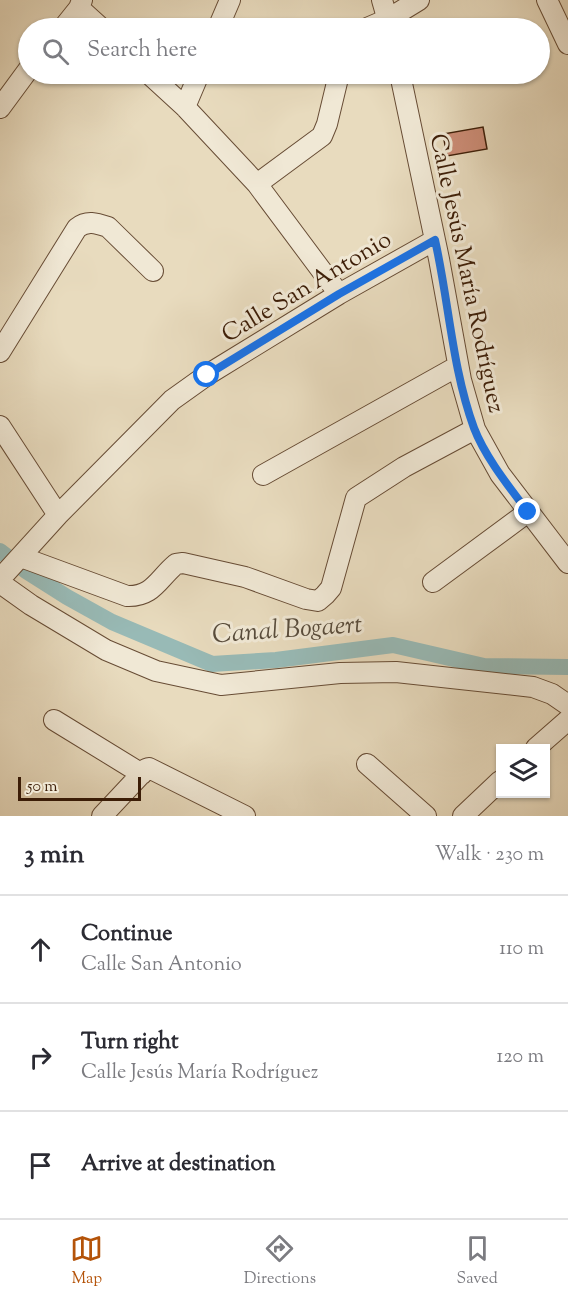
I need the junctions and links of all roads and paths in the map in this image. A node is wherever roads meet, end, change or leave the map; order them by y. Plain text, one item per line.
1 (230, 0) edge
2 (382, 0) edge
3 (420, 0) edge
4 (547, 0) edge
5 (81, 4) edge
6 (70, 18) edge
7 (93, 18) edge
8 (222, 18) edge
9 (387, 18) edge
10 (397, 18) edge
11 (568, 44) edge
12 (18, 84) edge
13 (159, 84) edge
14 (195, 84) edge
15 (337, 84) edge
16 (402, 84) edge
17 (185, 107) junction
18 (0, 108) edge
19 (257, 184) junction
20 (435, 240) junction
21 (153, 271) dead end
22 (339, 294) junction
23 (0, 352) edge
24 (458, 366) junction
25 (0, 426) edge
26 (475, 429) junction
27 (263, 475) dead end
28 (528, 512) junction
29 (58, 515) junction
30 (20, 558) junction
31 (568, 563) edge
32 (2, 579) edge
33 (433, 582) dead end
34 (568, 705) edge
35 (54, 720) dead end
36 (568, 720) edge
37 (541, 744) edge
38 (367, 764) dead end
39 (142, 774) junction
40 (496, 786) edge
41 (102, 816) edge
42 (245, 816) edge
43 (426, 816) edge
44 (463, 816) edge

1 - 8 street
2 - 9 street
3 - 10 street
4 - 11 street
5 - 6 street
5 - 7 street
12 - 18 street
13 - 17 street
14 - 17 street
15 - 19 street
16 - 20 street, Calle Jesús María Rodríguez
17 - 19 street
19 - 22 street
20 - 22 street, Calle San Antonio
20 - 24 street, Calle Jesús María Rodríguez
21 - 23 street
22 - 29 street, Calle San Antonio
24 - 26 street, Calle Jesús María Rodríguez
24 - 27 street
25 - 29 street
26 - 28 street, Calle Jesús María Rodríguez
26 - 30 street
28 - 31 street, Calle Jesús María Rodríguez
28 - 33 street
29 - 30 street, Calle San Antonio
30 - 32 street, Calle San Antonio
32 - 34 street
35 - 39 street
36 - 37 street
38 - 43 street
39 - 41 street
39 - 42 street
40 - 44 street

